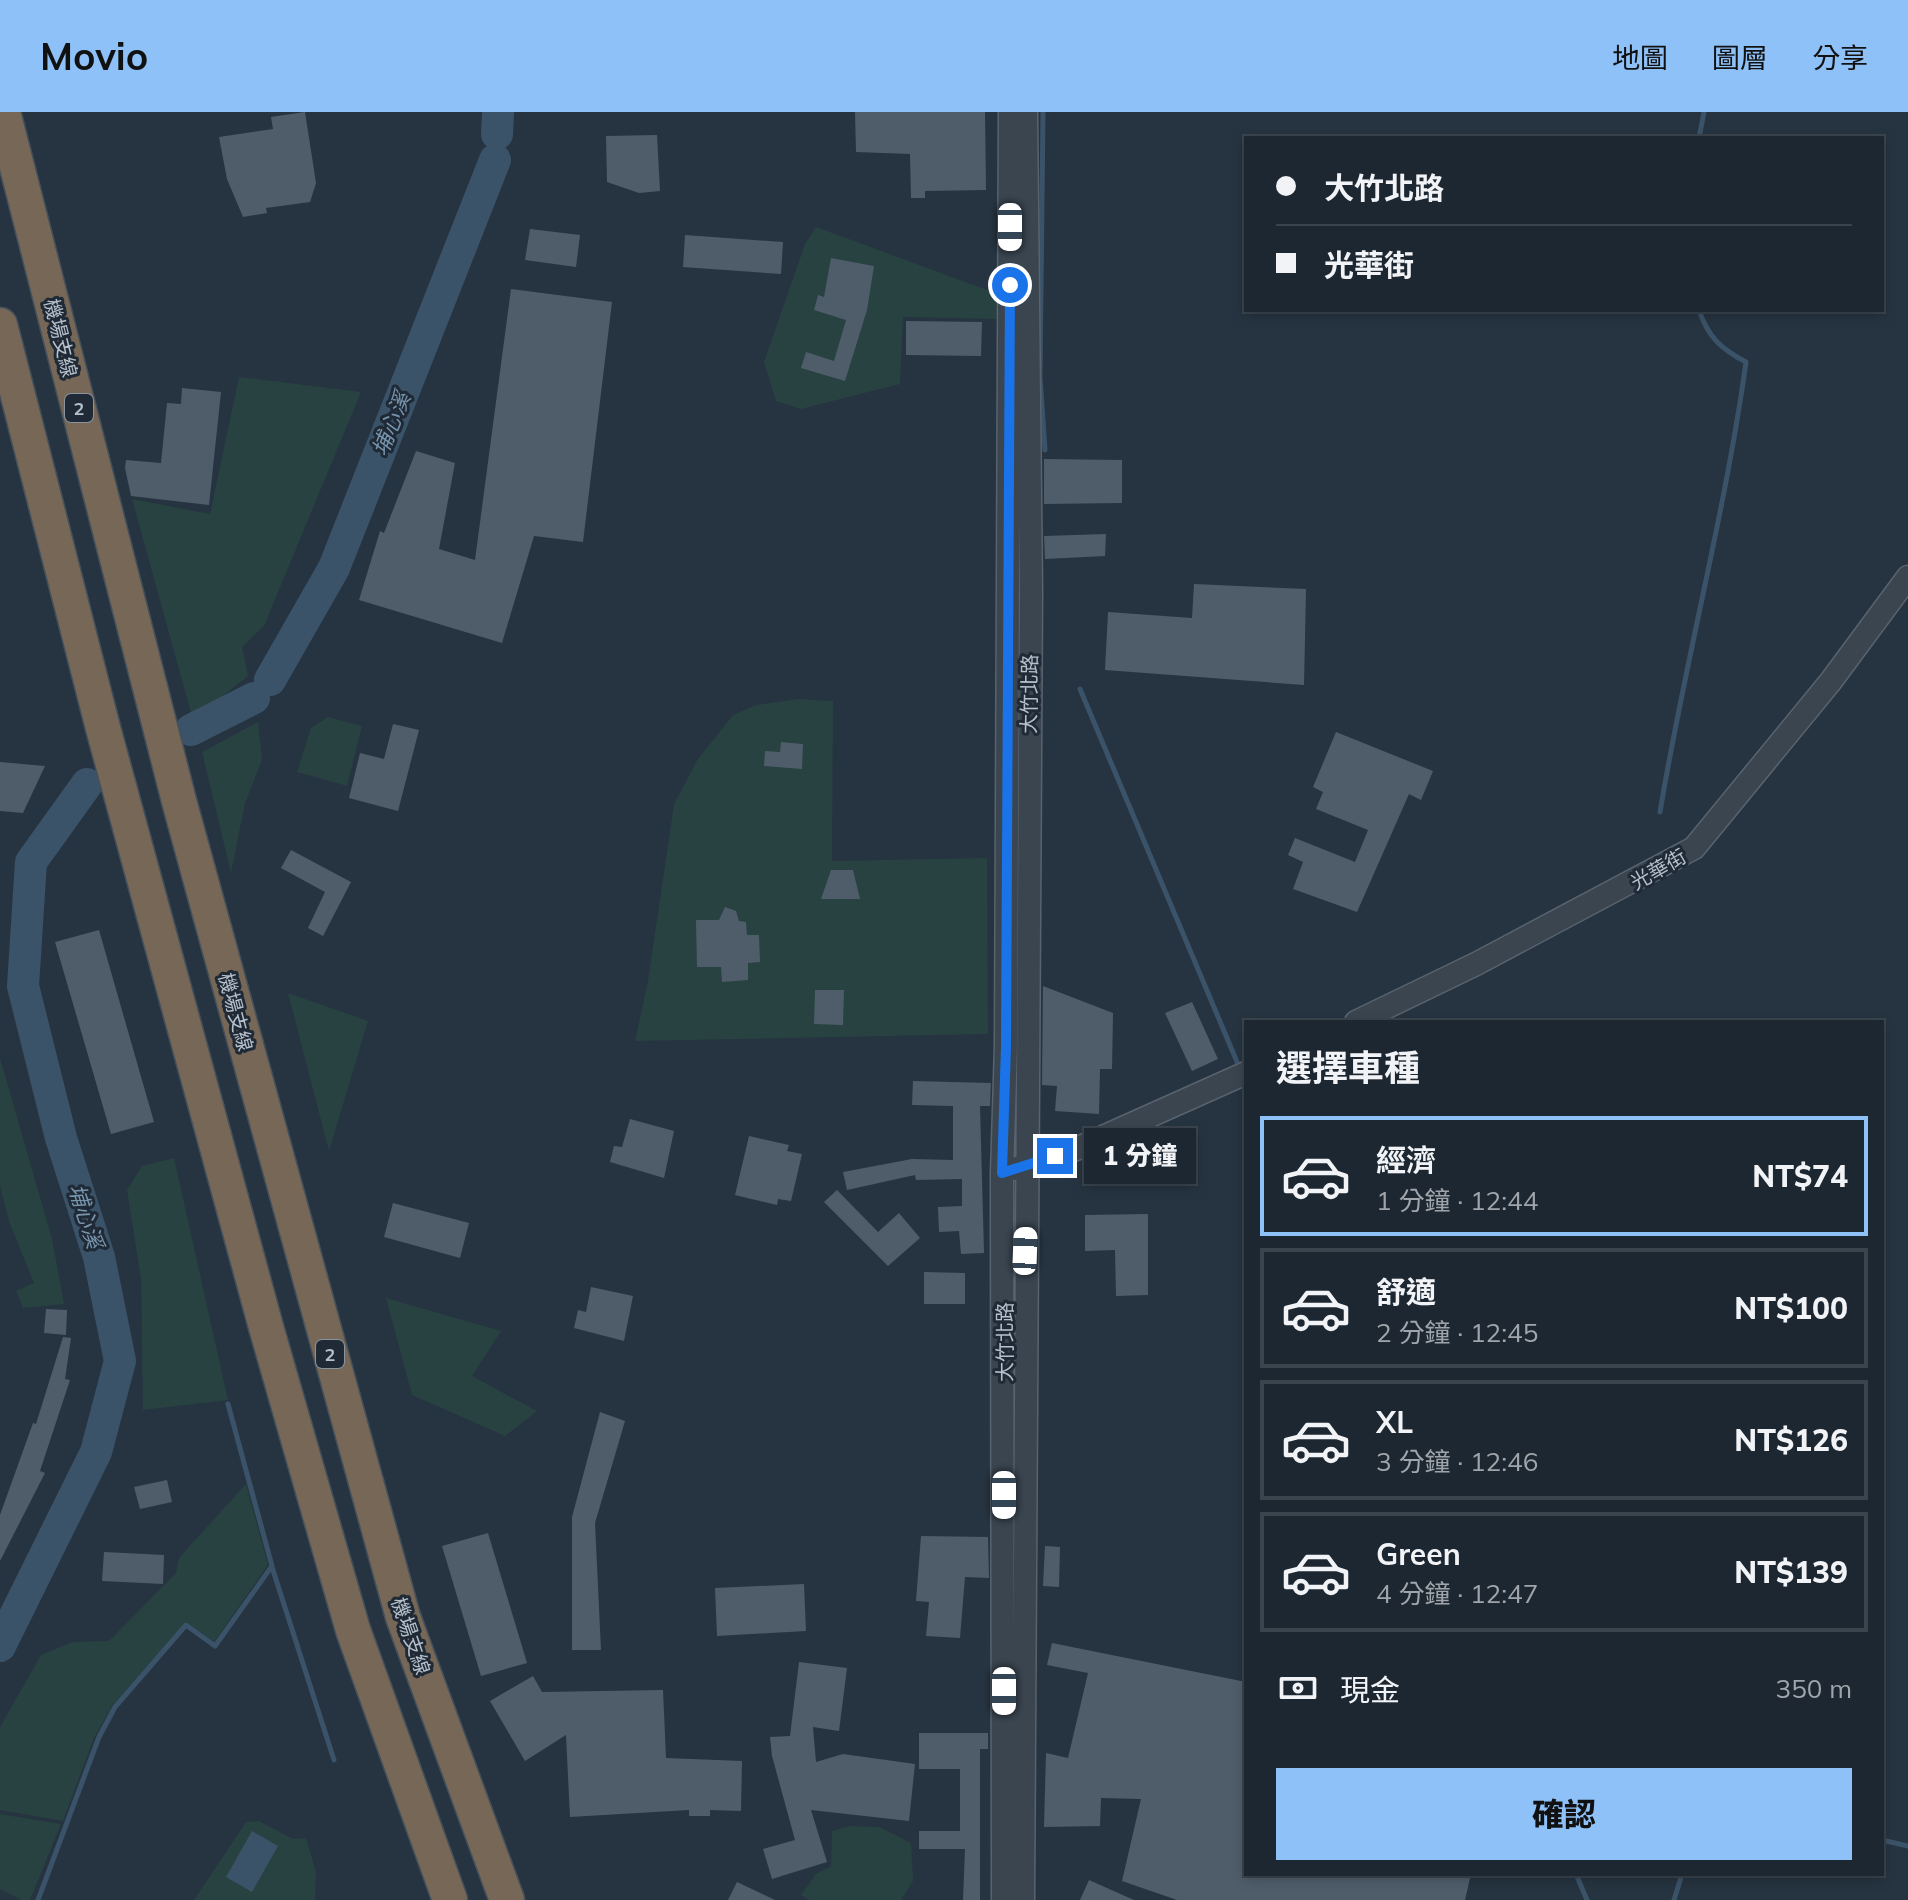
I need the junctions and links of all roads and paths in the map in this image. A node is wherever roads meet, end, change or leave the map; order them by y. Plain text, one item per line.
1 (3, 112) edge
2 (1010, 112) edge
3 (1026, 112) edge
4 (0, 325) edge
5 (1908, 577) edge
6 (1360, 1020) edge
7 (1244, 1074) edge
8 (1028, 1165) junction
9 (1002, 1173) junction
10 (450, 1900) edge
11 (507, 1900) edge
12 (1003, 1900) edge
13 (1023, 1900) edge

1 - 11 highway, 機場支線 / 2
2 - 9 street, 大竹北路
3 - 8 street, 大竹北路
4 - 10 highway
5 - 6 street, 光華街
7 - 8 street
8 - 9 street
8 - 13 street, 大竹北路
9 - 12 street, 大竹北路

